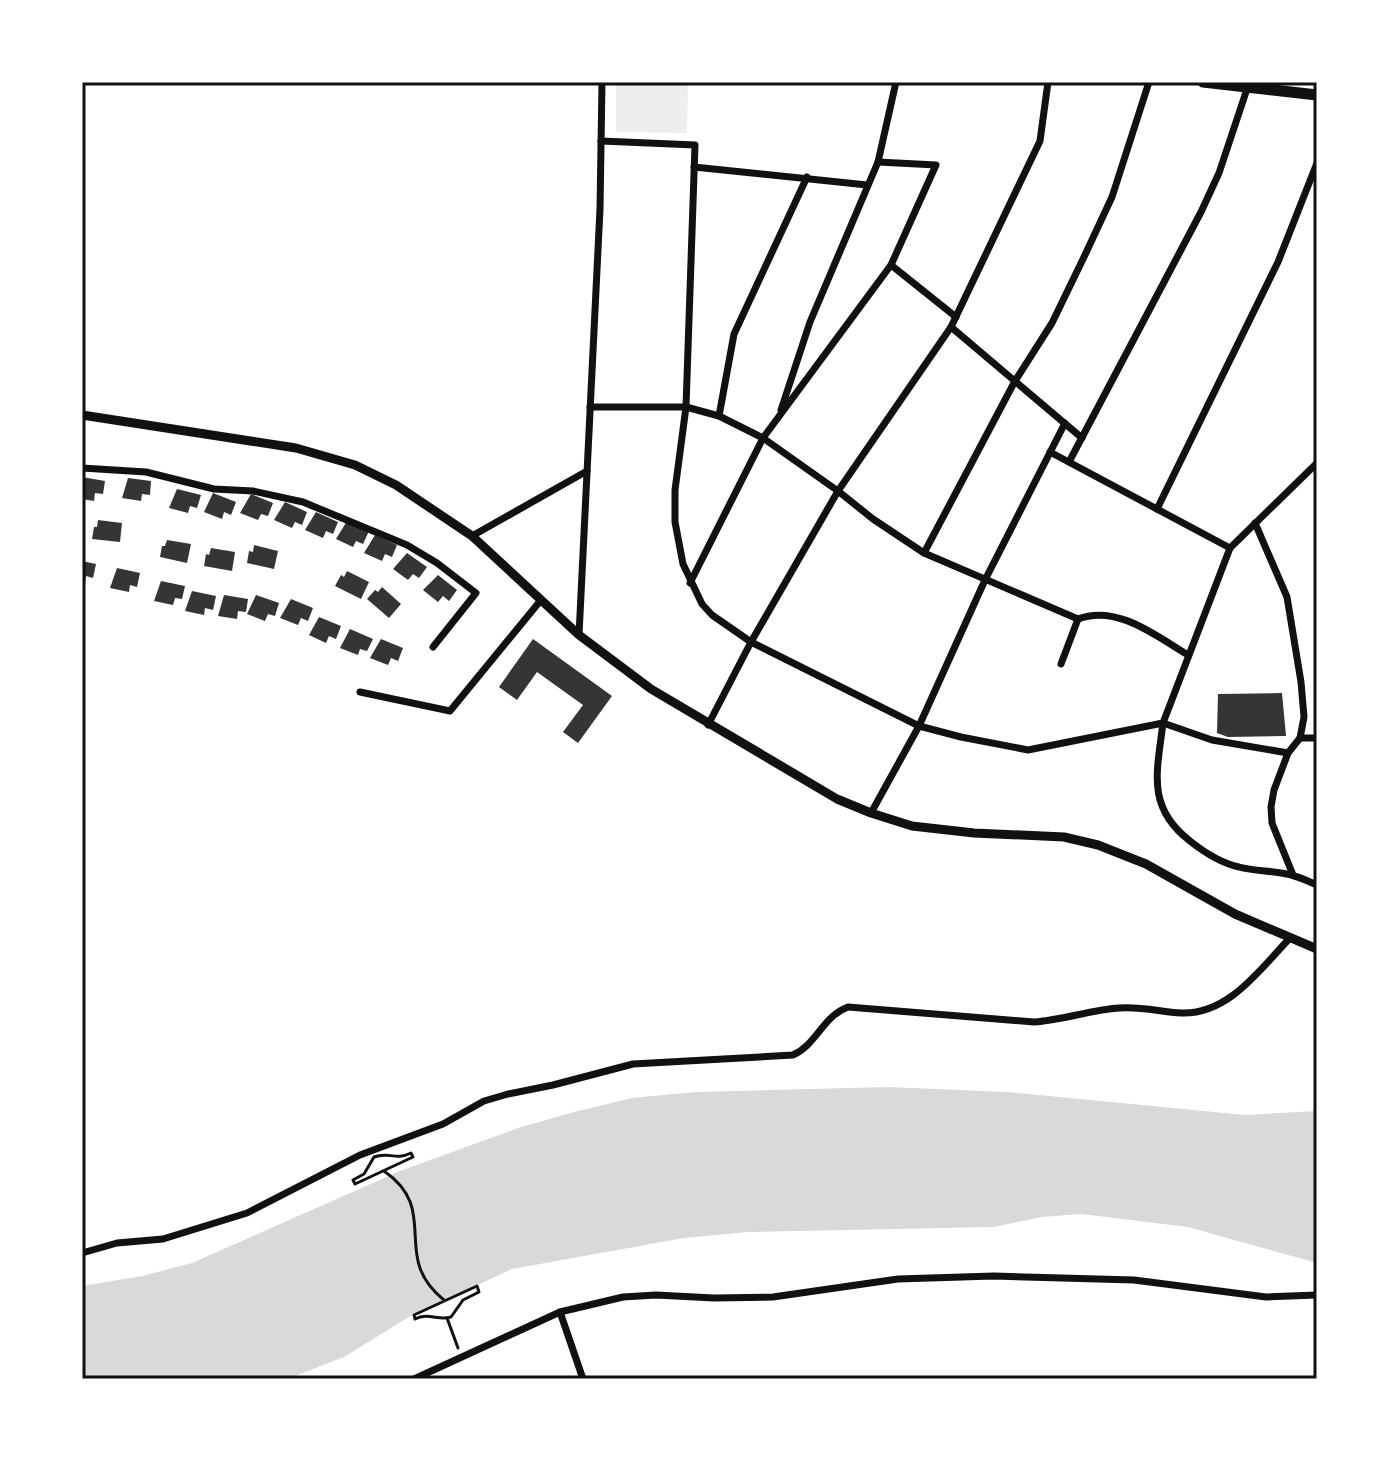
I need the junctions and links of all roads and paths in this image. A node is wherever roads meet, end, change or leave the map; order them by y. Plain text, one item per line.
1 (602, 82) edge
2 (896, 82) edge
3 (1048, 82) edge
4 (1149, 82) edge
5 (1203, 82) edge
6 (1248, 86) junction
7 (1317, 95) edge
8 (601, 141) junction
9 (878, 162) junction
10 (1317, 163) edge
11 (694, 167) junction
12 (807, 177) junction
13 (867, 185) junction
14 (1313, 188) edge
15 (891, 265) junction
16 (956, 317) junction
17 (951, 327) junction
18 (1015, 381) junction
19 (590, 407) junction
20 (686, 407) junction
21 (82, 415) edge
22 (719, 416) junction
23 (780, 416) junction
24 (1065, 423) junction
25 (763, 438) junction
26 (1082, 438) junction
27 (1050, 452) junction
28 (1069, 462) junction
29 (1317, 463) edge
30 (82, 468) edge
31 (587, 471) junction
32 (838, 491) junction
33 (1157, 509) junction
34 (1255, 523) junction
35 (472, 536) junction
36 (1230, 548) junction
37 (924, 553) junction
38 (985, 580) junction
39 (690, 583) junction
40 (541, 600) junction
41 (1078, 619) junction
42 (579, 635) junction
43 (751, 642) junction
44 (433, 647) dead end
45 (1188, 655) junction
46 (1061, 664) dead end
47 (360, 692) dead end
48 (1163, 723) junction
49 (708, 725) junction
50 (919, 726) junction
51 (1300, 738) junction
52 (1317, 738) edge
53 (1288, 753) junction
54 (871, 813) junction
55 (1293, 875) junction
56 (1317, 885) edge
57 (1290, 938) junction
58 (1317, 949) edge
59 (384, 1171) junction
60 (82, 1253) edge
61 (1317, 1295) edge
62 (444, 1300) junction
63 (560, 1312) junction
64 (447, 1318) junction
65 (461, 1357) junction
66 (414, 1379) edge
67 (583, 1379) edge

1 - 8 street
2 - 9 street
3 - 16 street
4 - 18 street
5 - 6 main road
6 - 7 main road
6 - 26 street
8 - 11 street
8 - 19 street
9 - 13 street
9 - 15 street
10 - 14 street
11 - 12 street
11 - 20 street
12 - 13 street
12 - 22 street
13 - 23 street
14 - 33 street
15 - 16 street
15 - 23 street
16 - 17 street
17 - 18 street
17 - 32 street
18 - 24 street
18 - 37 street
19 - 20 street
19 - 31 street
20 - 22 street
20 - 39 street
21 - 35 street
22 - 25 street
23 - 25 street
24 - 26 street
24 - 27 street
25 - 32 street
25 - 39 street
26 - 28 street
27 - 28 street
27 - 38 street
28 - 33 street
29 - 34 street
30 - 44 street
31 - 35 street
31 - 42 street
32 - 37 street
32 - 43 street
33 - 36 street
34 - 36 street
34 - 51 street
35 - 40 street
36 - 45 street
37 - 38 street
38 - 41 street
38 - 50 street
39 - 43 street
40 - 42 street
40 - 47 street
41 - 45 street
41 - 46 street
42 - 49 street
43 - 49 street
43 - 50 street
45 - 48 street
48 - 50 street
48 - 53 street
48 - 55 street
49 - 54 street
50 - 54 street
51 - 52 street
51 - 53 street
53 - 55 street
54 - 57 street
55 - 56 street
57 - 58 street
57 - 60 street
59 - 59 path
59 - 62 path
61 - 63 street
62 - 64 path
62 - 64 path
63 - 65 street
63 - 67 street
64 - 65 path
65 - 66 street

